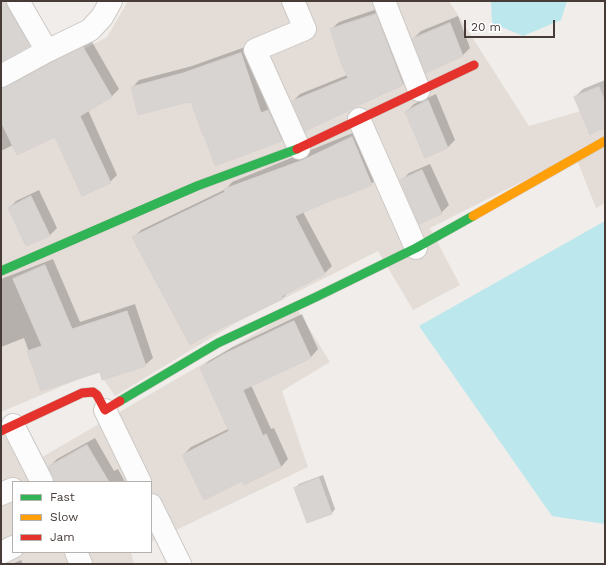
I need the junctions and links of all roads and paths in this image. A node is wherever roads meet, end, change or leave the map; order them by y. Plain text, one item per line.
1 (18, 1) edge
2 (112, 1) edge
3 (293, 1) edge
4 (384, 1) edge
5 (47, 51) junction
6 (474, 65) dead end
7 (1, 76) edge
8 (419, 90) junction
9 (359, 119) junction
10 (605, 141) edge
11 (299, 148) junction
12 (416, 248) junction
13 (1, 272) edge
14 (105, 410) junction
15 (7, 428) edge
16 (36, 480) edge
17 (140, 481) edge
18 (12, 489) edge
19 (1, 494) edge
20 (152, 507) edge
21 (12, 548) edge
22 (1, 553) edge
23 (76, 553) edge
24 (81, 564) edge
25 (180, 564) edge

1 - 5 street
2 - 5 street
3 - 11 street
4 - 8 street
5 - 7 street
6 - 8 street
8 - 9 street
9 - 11 street
9 - 12 street
10 - 12 street
11 - 13 street
12 - 14 street
14 - 15 street
14 - 17 street
15 - 16 street
18 - 19 street
20 - 25 street
21 - 22 street
23 - 24 street

